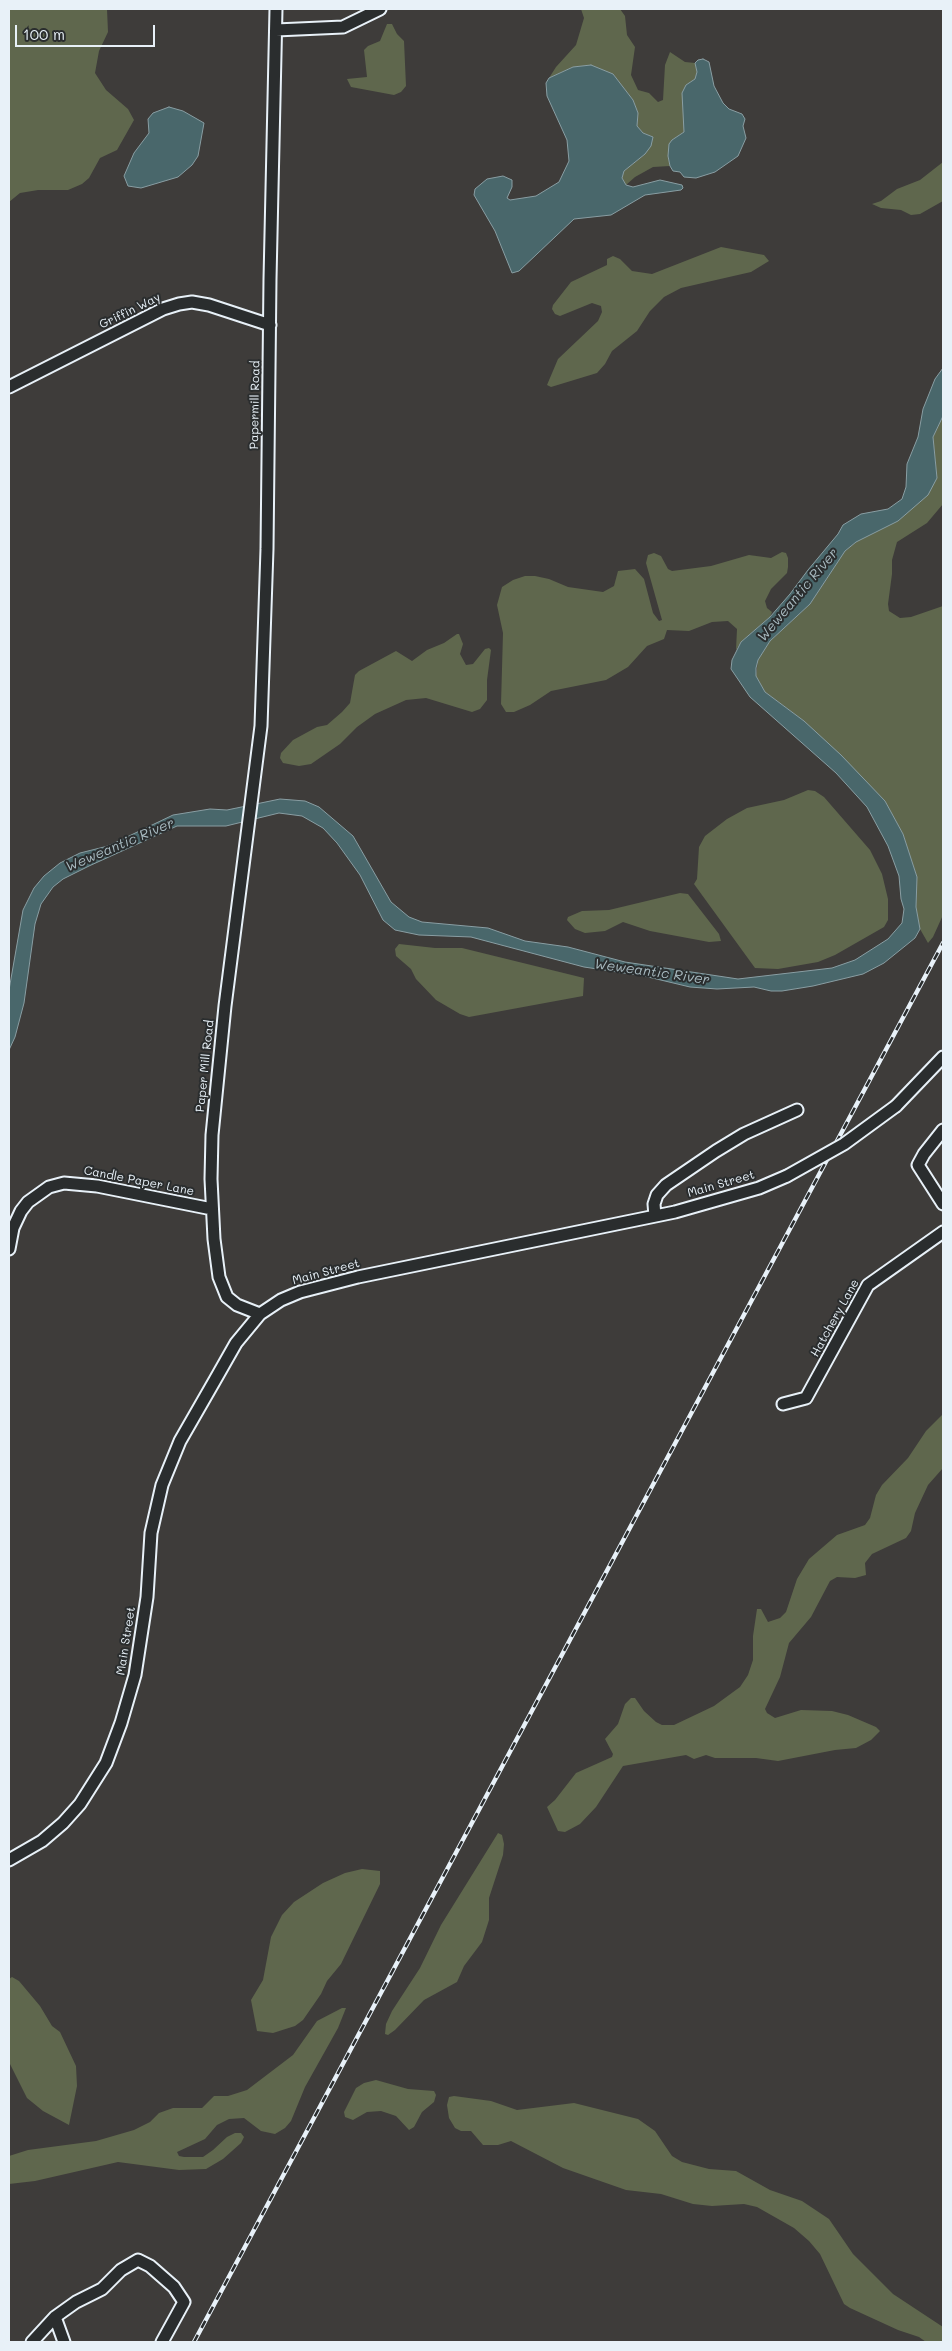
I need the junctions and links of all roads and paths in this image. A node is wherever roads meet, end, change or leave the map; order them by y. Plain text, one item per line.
1 (276, 9) edge
2 (380, 9) edge
3 (276, 30) junction
4 (270, 325) junction
5 (9, 387) edge
6 (251, 800) joint
7 (943, 1057) edge
8 (797, 1110) dead end
9 (943, 1130) edge
10 (943, 1204) edge
11 (212, 1208) junction
12 (655, 1216) junction
13 (943, 1232) edge
14 (9, 1249) edge
15 (260, 1314) junction
16 (783, 1404) dead end
17 (9, 1860) edge
18 (55, 2317) junction
19 (32, 2342) edge
20 (64, 2342) edge
21 (162, 2342) edge

1 - 3 street, Papermill Road
2 - 3 street
3 - 4 street, Papermill Road
4 - 5 street, Griffin Way
4 - 6 street, Papermill Road
6 - 11 street, Paper Mill Road
7 - 12 street, Main Street, bridge
8 - 12 street
9 - 10 street
11 - 14 street, Candle Paper Lane
11 - 15 street, Paper Mill Road
12 - 15 street, Main Street
13 - 16 street, Hatchery Lane
15 - 17 street, Main Street
18 - 19 street
18 - 20 street
18 - 21 street

